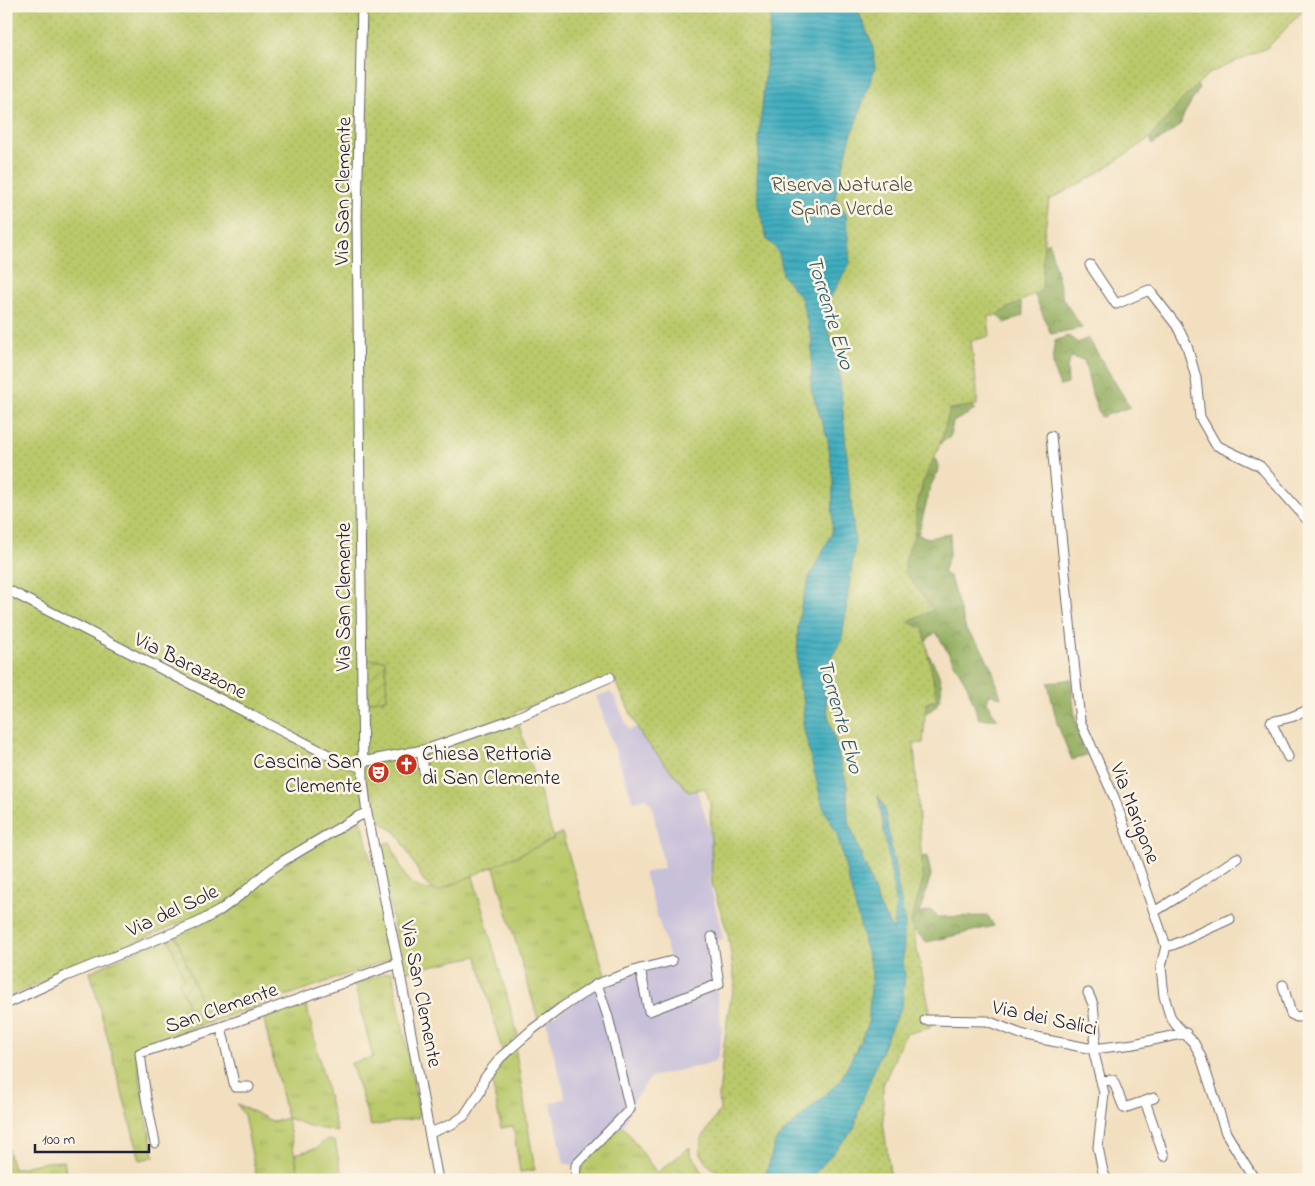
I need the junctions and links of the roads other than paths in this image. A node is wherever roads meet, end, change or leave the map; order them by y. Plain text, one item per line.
1 (362, 6) edge
2 (1090, 265) dead end
3 (1051, 436) dead end
4 (1309, 522) edge
5 (6, 589) edge
6 (610, 677) dead end
7 (1309, 710) edge
8 (421, 751) junction
9 (1288, 757) dead end
10 (362, 764) junction
11 (424, 771) dead end
12 (367, 813) junction
13 (1236, 858) dead end
14 (1154, 912) junction
15 (1230, 919) dead end
16 (712, 937) dead end
17 (1166, 946) junction
18 (672, 961) dead end
19 (398, 962) junction
20 (640, 969) junction
21 (597, 984) junction
22 (1284, 985) dead end
23 (1088, 993) dead end
24 (6, 1004) edge
25 (1309, 1015) edge
26 (925, 1020) dead end
27 (221, 1027) junction
28 (1186, 1033) junction
29 (1093, 1049) junction
30 (1101, 1081) junction
31 (249, 1087) dead end
32 (430, 1133) junction
33 (155, 1143) dead end
34 (1164, 1156) dead end
35 (438, 1180) edge
36 (575, 1180) edge
37 (1107, 1180) edge
38 (1255, 1180) edge

1 - 10 street, Via San Clemente
2 - 4 street
3 - 14 street, Via Marigone
5 - 10 street, Via Barazzone
6 - 8 street
7 - 9 street
8 - 10 street
8 - 11 street
10 - 12 street, Via San Clemente
12 - 19 street, Via San Clemente
12 - 24 street, Via del Sole
13 - 14 street
14 - 17 street, Via Marigone
15 - 17 street
16 - 20 street
17 - 28 street
18 - 20 street
19 - 27 street, San Clemente
19 - 32 street, Via San Clemente
20 - 21 street
21 - 32 street
21 - 36 street
22 - 25 street
23 - 29 street
26 - 29 street, Via dei Salici
27 - 31 street
27 - 33 street, San Clemente
28 - 29 street, Via dei Salici
28 - 38 street
29 - 30 street
30 - 34 street
30 - 37 street
32 - 35 street, Via San Clemente

